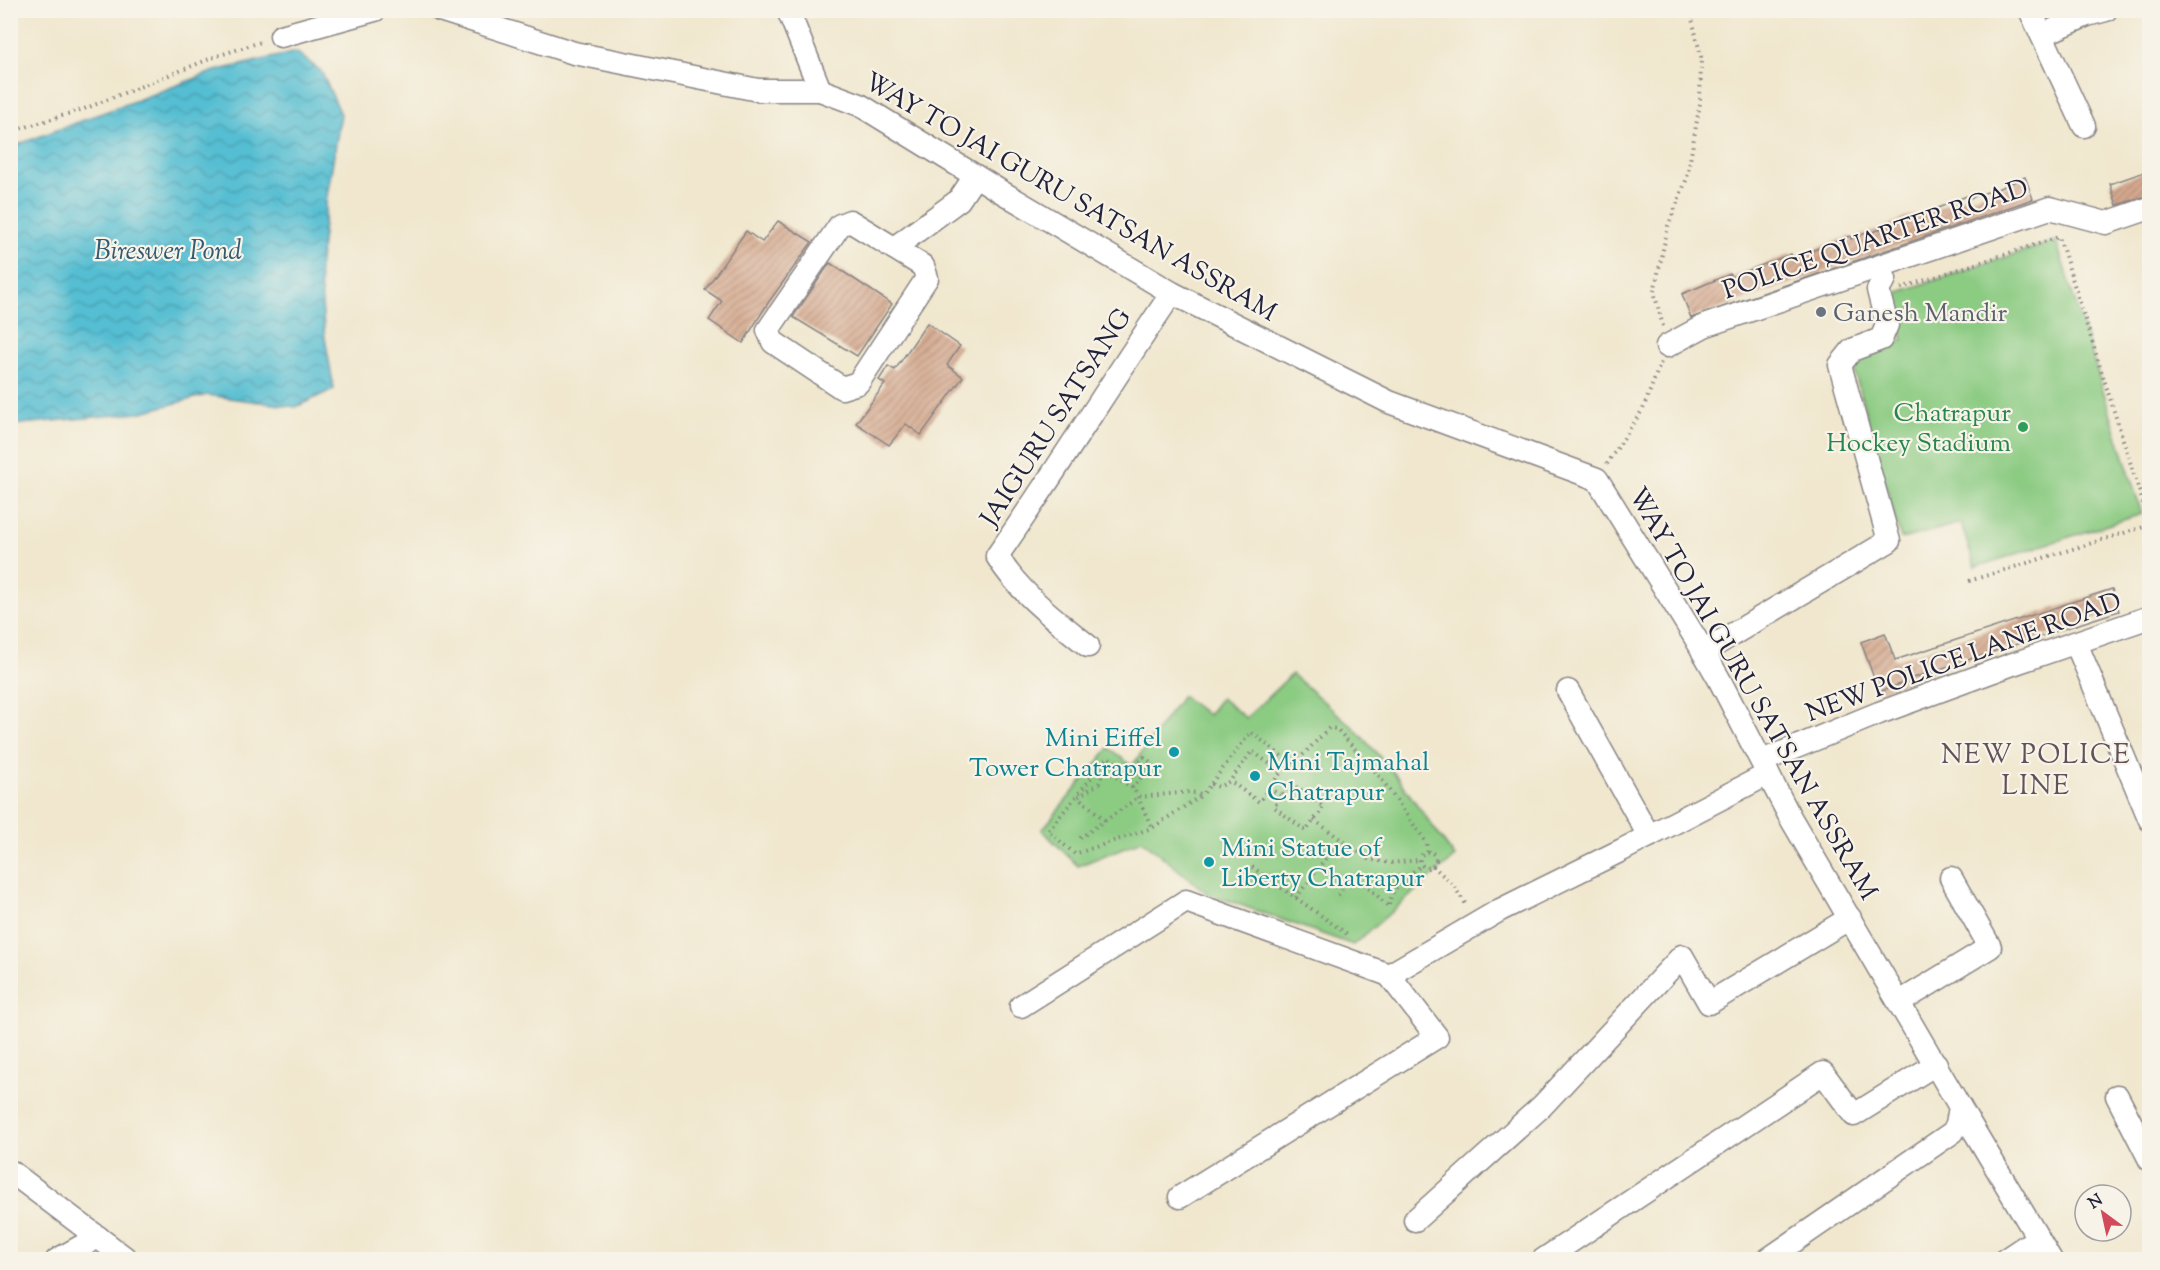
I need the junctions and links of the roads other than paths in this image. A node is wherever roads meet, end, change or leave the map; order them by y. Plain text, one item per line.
1 (375, 10) edge
2 (440, 10) edge
3 (788, 10) edge
4 (2030, 10) edge
5 (2106, 10) edge
6 (2042, 35) junction
7 (281, 36) road end
8 (820, 90) junction
9 (2084, 126) dead end
10 (975, 176) junction
11 (2150, 208) edge
12 (894, 248) junction
13 (1882, 287) road end
14 (1172, 293) junction
15 (1667, 346) road end
16 (2150, 617) edge
17 (2076, 643) junction
18 (1088, 646) dead end
19 (1703, 652) junction
20 (1568, 691) dead end
21 (1765, 768) junction
22 (2150, 820) edge
23 (1649, 836) junction
24 (1951, 878) dead end
25 (1850, 918) junction
26 (1389, 975) junction
27 (1900, 1002) junction
28 (1021, 1006) dead end
29 (1936, 1064) junction
30 (2117, 1096) dead end
31 (1960, 1107) junction
32 (2147, 1149) edge
33 (10, 1171) edge
34 (1180, 1197) dead end
35 (1415, 1220) dead end
36 (98, 1237) junction
37 (2038, 1238) junction
38 (57, 1260) edge
39 (128, 1260) edge
40 (1543, 1260) edge
41 (1767, 1260) edge
42 (2005, 1260) edge
43 (2051, 1260) edge

1 - 7 street
2 - 8 street
3 - 8 street
4 - 6 street
5 - 6 street
6 - 9 street
8 - 10 street, WAY TO JAI GURU SATSAN ASSRAM
10 - 12 street
10 - 14 street, WAY TO JAI GURU SATSAN ASSRAM
11 - 15 street, POLICE QUARTER ROAD
12 - 12 street
13 - 19 street
14 - 18 street, JAIGURU SATSANG
14 - 19 street, WAY TO JAI GURU SATSAN ASSRAM
16 - 17 street, NEW POLICE LANE ROAD
17 - 21 street, NEW POLICE LANE ROAD
17 - 22 street
19 - 21 street, WAY TO JAI GURU SATSAN ASSRAM
20 - 23 street
21 - 23 street, NEW POLICE LANE ROAD
21 - 25 street, WAY TO JAI GURU SATSAN ASSRAM
23 - 26 street, NEW POLICE LANE ROAD
24 - 27 street
25 - 27 street, WAY TO JAI GURU SATSAN ASSRAM
25 - 35 street
26 - 28 street
26 - 34 street
27 - 29 street, WAY TO JAI GURU SATSAN ASSRAM
29 - 31 street, WAY TO JAI GURU SATSAN ASSRAM
29 - 40 street
30 - 32 street
31 - 37 street, WAY TO JAI GURU SATSAN ASSRAM
31 - 41 street
33 - 36 street
36 - 38 street
36 - 39 street
37 - 42 street
37 - 43 street, WAY TO JAI GURU SATSAN ASSRAM

